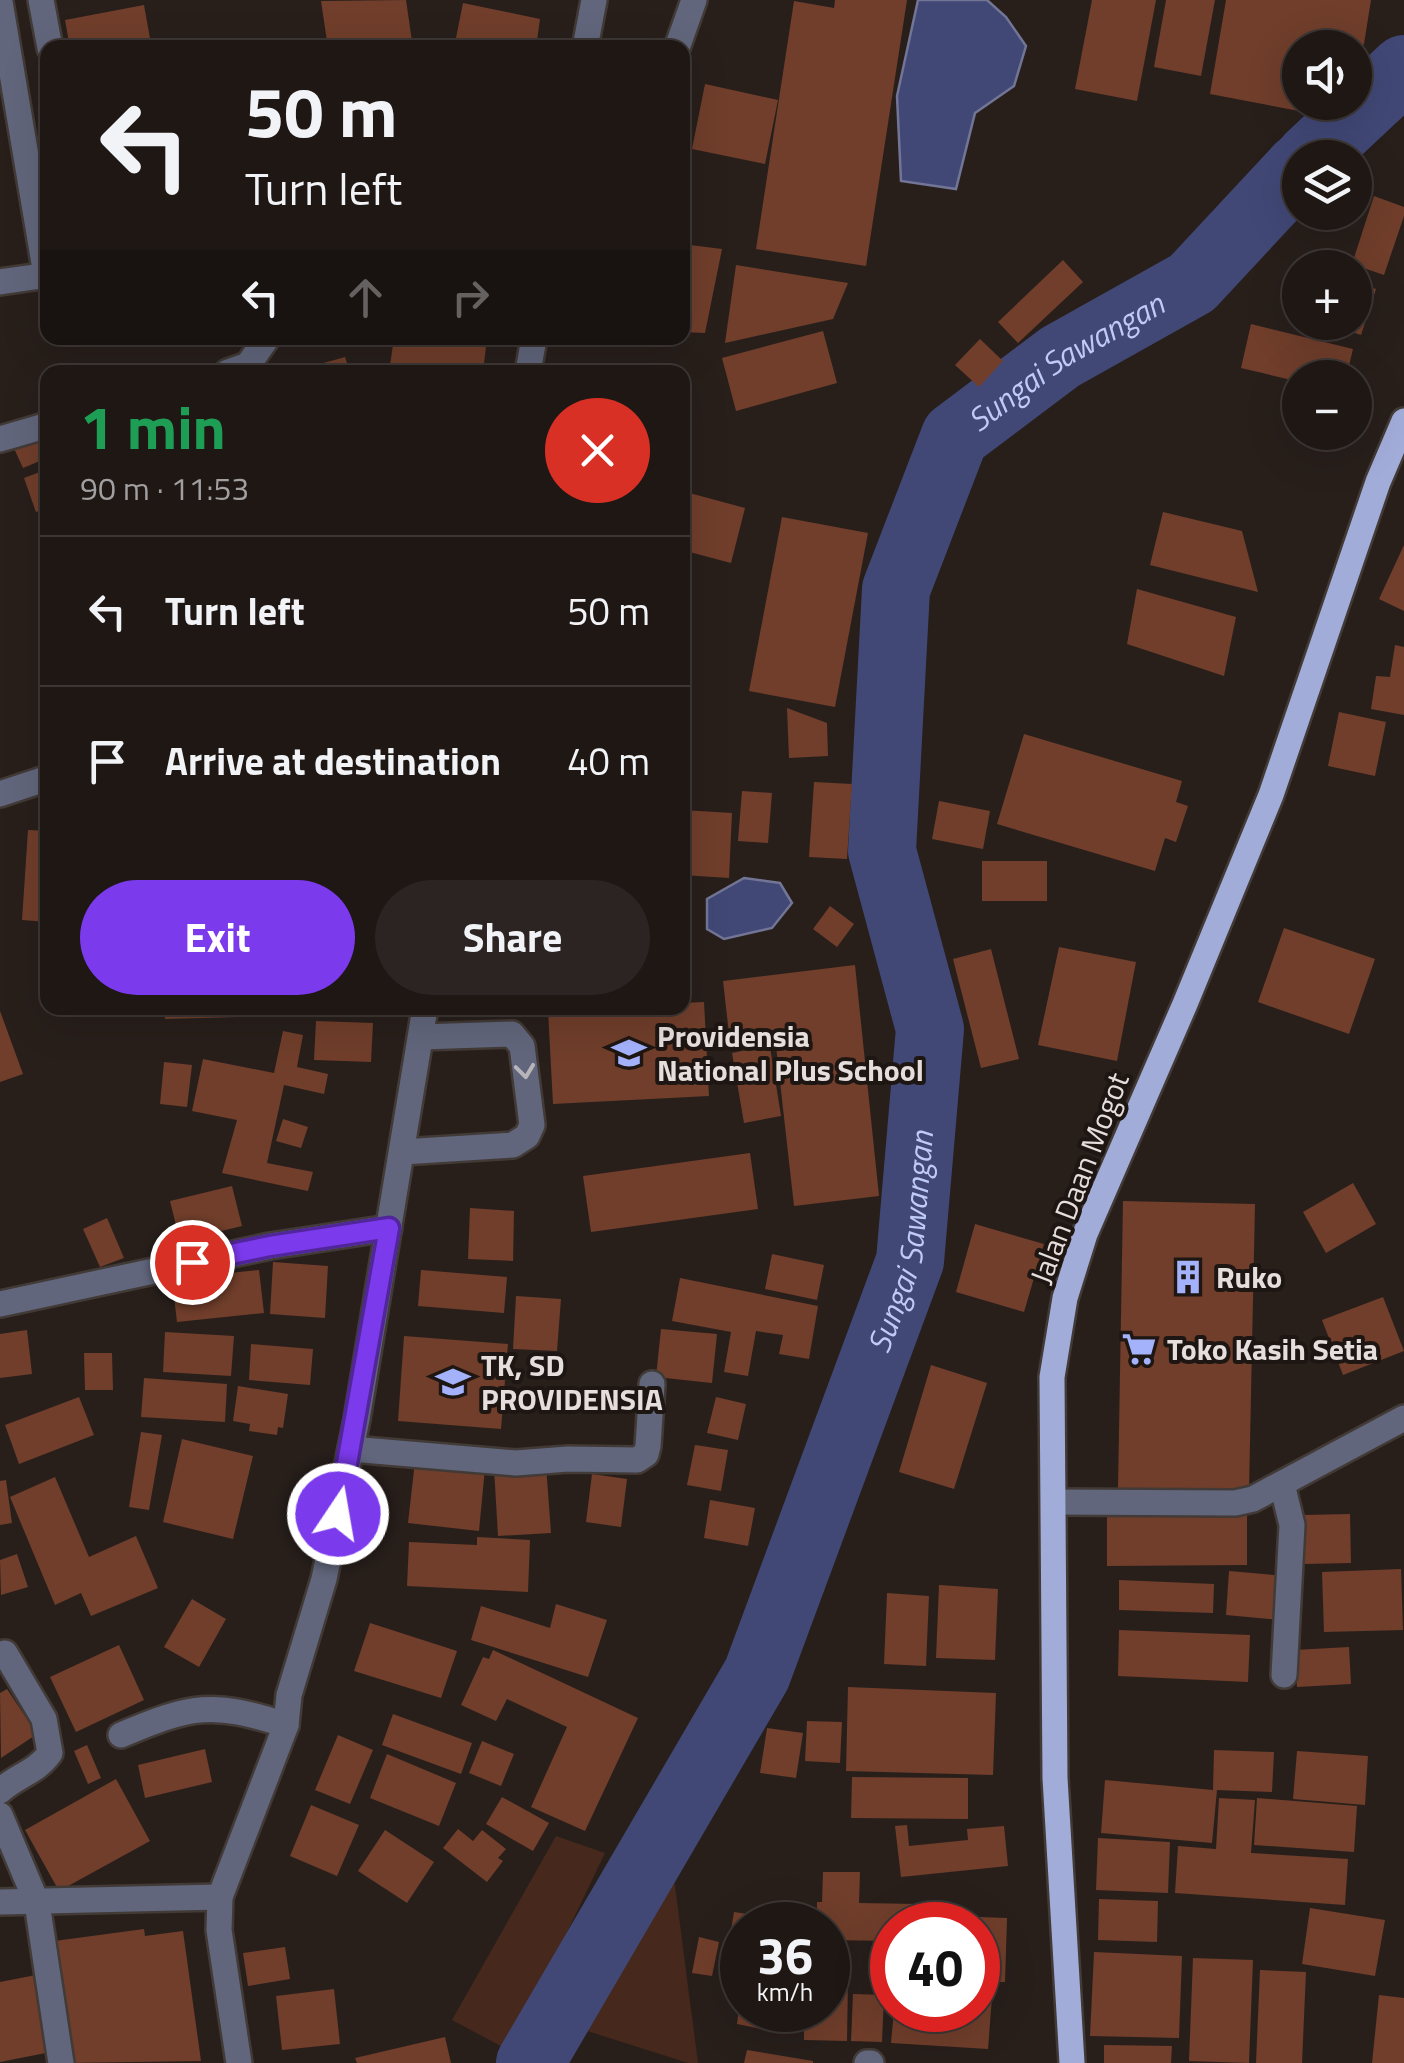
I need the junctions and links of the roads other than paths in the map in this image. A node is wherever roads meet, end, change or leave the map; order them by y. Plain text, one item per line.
1 (41, 0) edge
2 (594, 0) edge
3 (694, 0) edge
4 (0, 2) edge
5 (48, 40) edge
6 (587, 40) edge
7 (681, 40) edge
8 (40, 234) edge
9 (40, 276) edge
10 (0, 282) edge
11 (1404, 421) edge
12 (40, 427) edge
13 (0, 438) edge
14 (40, 781) edge
15 (0, 794) edge
16 (425, 1015) edge
17 (421, 1037) junction
18 (402, 1152) junction
19 (389, 1228) junction
20 (0, 1304) edge
21 (652, 1384) dead end
22 (1404, 1418) edge
23 (351, 1449) junction
24 (1282, 1484) junction
25 (1054, 1502) junction
26 (5, 1653) dead end
27 (1284, 1675) dead end
28 (286, 1725) junction
29 (122, 1735) dead end
30 (0, 1791) edge
31 (0, 1815) edge
32 (220, 1897) junction
33 (0, 1902) edge
34 (37, 1903) junction
35 (61, 2063) edge
36 (240, 2063) edge
37 (1072, 2063) edge

1 - 5 street
2 - 6 street
3 - 7 street
4 - 8 street
9 - 10 street
11 - 25 main road, Jalan Daan Mogot
12 - 13 street
14 - 15 street
16 - 17 street
17 - 18 street
17 -> 18 street
18 - 19 street
19 - 20 street
19 - 23 street
21 - 23 street
22 - 24 street
23 - 28 street
24 - 25 street
24 - 27 street
25 - 37 main road, Jalan Daan Mogot
26 - 30 street
28 - 29 street
28 - 32 street
31 - 34 street
32 - 34 street
32 - 36 street
33 - 34 street
34 - 35 street

